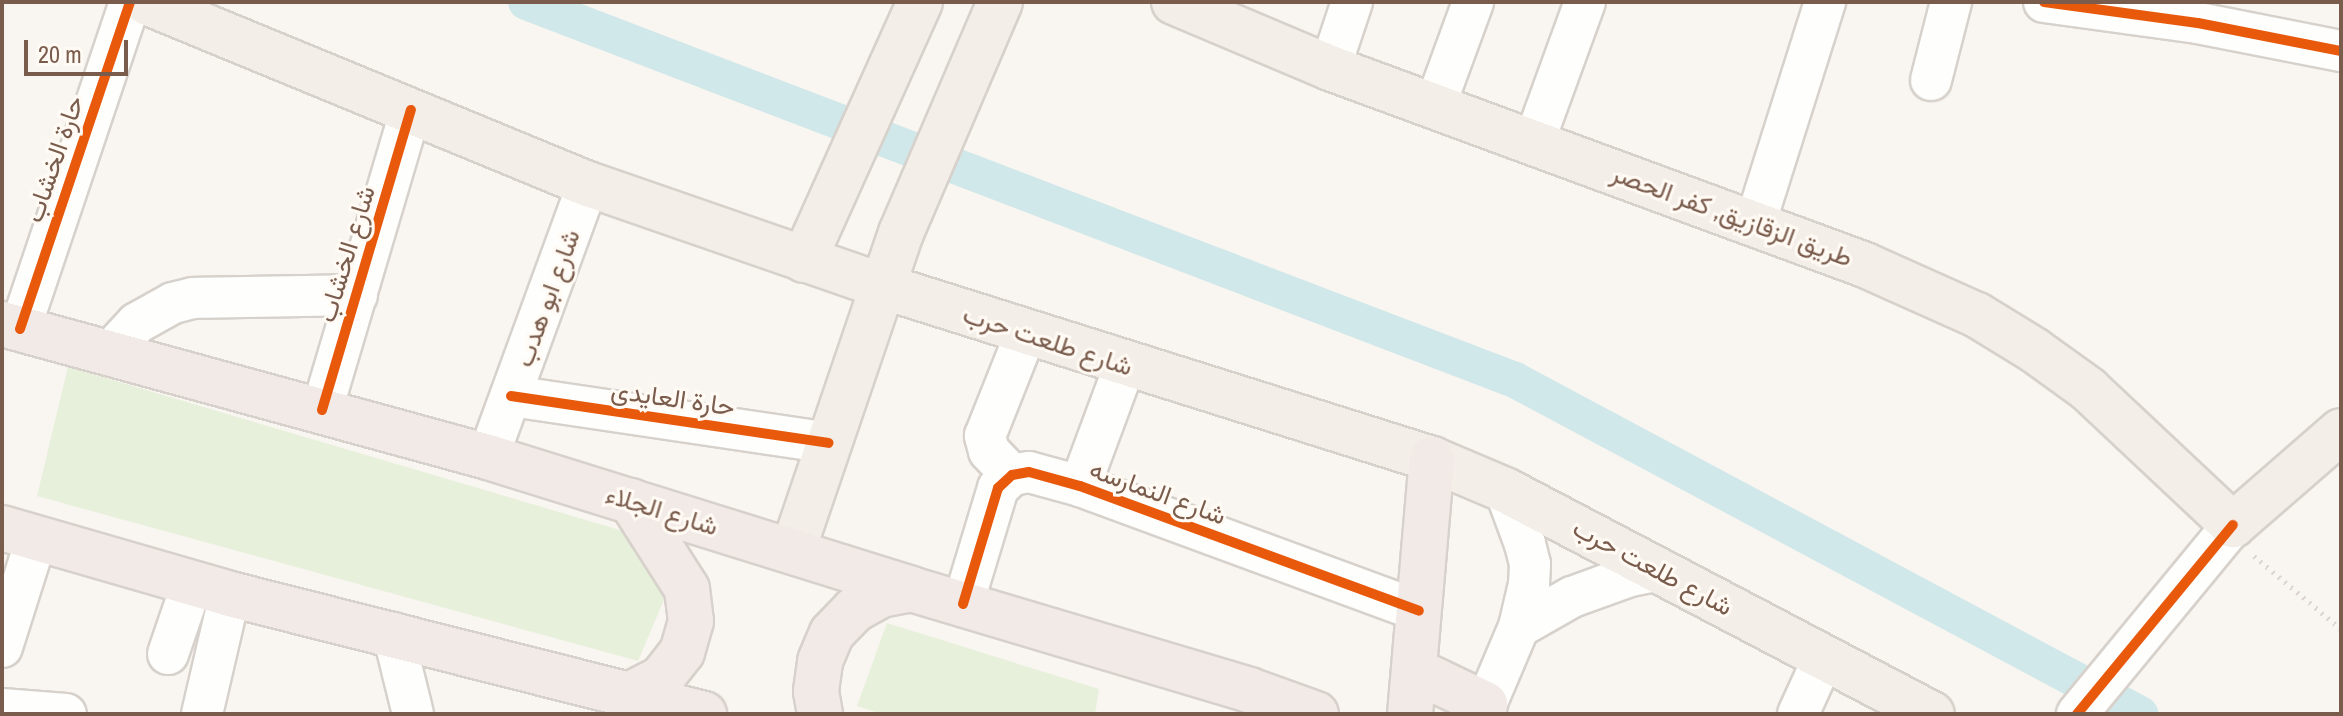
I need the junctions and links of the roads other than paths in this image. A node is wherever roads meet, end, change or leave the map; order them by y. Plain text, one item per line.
1 (130, 2) edge
2 (146, 2) edge
3 (1174, 2) edge
4 (1352, 2) edge
5 (1473, 2) edge
6 (1585, 2) edge
7 (1825, 2) edge
8 (1951, 2) edge
9 (2044, 2) edge
10 (919, 4) edge
11 (2091, 6) edge
12 (2202, 12) edge
13 (1233, 13) edge
14 (993, 19) edge
15 (2339, 43) edge
16 (1330, 68) junction
17 (1931, 80) dead end
18 (1435, 106) junction
19 (411, 110) junction
20 (1534, 142) junction
21 (588, 184) junction
22 (1755, 224) junction
23 (804, 260) junction
24 (882, 286) junction
25 (357, 295) junction
26 (11, 327) edge
27 (1026, 333) junction
28 (109, 353) junction
29 (1125, 365) junction
30 (511, 396) junction
31 (322, 410) junction
32 (2341, 431) edge
33 (829, 443) junction
34 (488, 457) junction
35 (1432, 459) junction
36 (1012, 475) junction
37 (1080, 486) junction
38 (1505, 490) junction
39 (631, 501) junction
40 (19, 534) edge
41 (2223, 535) junction
42 (793, 550) junction
43 (1661, 570) junction
44 (211, 589) junction
45 (911, 589) junction
46 (963, 604) junction
47 (1419, 611) junction
48 (1519, 627) junction
49 (393, 633) junction
50 (2, 647) edge
51 (168, 654) dead end
52 (1824, 657) junction
53 (1414, 670) junction
54 (1260, 702) edge
55 (652, 703) edge
56 (2, 709) edge
57 (1490, 711) edge
58 (66, 714) edge
59 (202, 714) edge
60 (413, 714) edge
61 (704, 714) edge
62 (820, 714) edge
63 (1316, 714) edge
64 (1410, 714) edge
65 (1798, 714) edge
66 (1932, 714) edge
67 (2077, 714) edge

1 - 26 street, حارة الخشاب
2 - 19 main road, شارع طلعت حرب
3 - 13 main road, طريق الزقازيق, كفر الحصر
4 - 16 street
5 - 18 street
6 - 20 street
7 - 22 street
8 - 17 street
9 - 11 street
10 - 23 main road
11 - 12 street
12 - 15 street
13 - 16 main road, طريق الزقازيق, كفر الحصر
14 - 24 main road
16 - 18 main road, طريق الزقازيق, كفر الحصر
18 - 20 main road, طريق الزقازيق, كفر الحصر
19 - 21 main road, شارع طلعت حرب
19 - 25 street, شارع الخشاب
20 - 22 main road, طريق الزقازيق, كفر الحصر
21 - 23 main road, شارع طلعت حرب
21 - 30 street, شارع ابو هدب
22 - 41 main road, طريق الزقازيق, كفر الحصر
23 - 24 main road, شارع طلعت حرب
24 - 27 main road, شارع طلعت حرب
24 - 33 main road
25 - 28 street
25 - 31 street, شارع الخشاب
26 - 28 highway, شارع الجلاء
27 - 29 main road, شارع طلعت حرب
27 - 36 street
28 - 31 highway, شارع الجلاء
29 - 35 main road, شارع طلعت حرب
29 - 37 street
30 - 33 street, حارة العايدى
30 - 34 street, شارع ابو هدب
31 - 34 highway, شارع الجلاء
32 - 41 main road
33 - 42 main road
34 - 39 highway, شارع الجلاء
35 - 38 main road, شارع طلعت حرب
35 - 47 highway
36 - 37 street, شارع النمارسه
36 - 46 street
37 - 47 street, شارع النمارسه
38 - 43 main road, شارع طلعت حرب
38 - 48 street
39 - 42 highway, شارع الجلاء
39 - 55 highway
40 - 44 highway
40 - 50 street
41 - 67 street
42 - 45 highway, شارع الجلاء
43 - 48 street
43 - 52 main road, شارع طلعت حرب
44 - 49 highway
44 - 51 street
44 - 59 street
45 - 46 highway, شارع الجلاء
45 - 62 highway
46 - 54 highway, شارع الجلاء
47 - 53 highway
48 - 57 street
49 - 55 highway
49 - 60 street
52 - 65 street
52 - 66 main road, شارع طلعت حرب
53 - 57 highway
53 - 64 highway
54 - 63 highway, شارع الجلاء
55 - 61 highway
56 - 58 street

